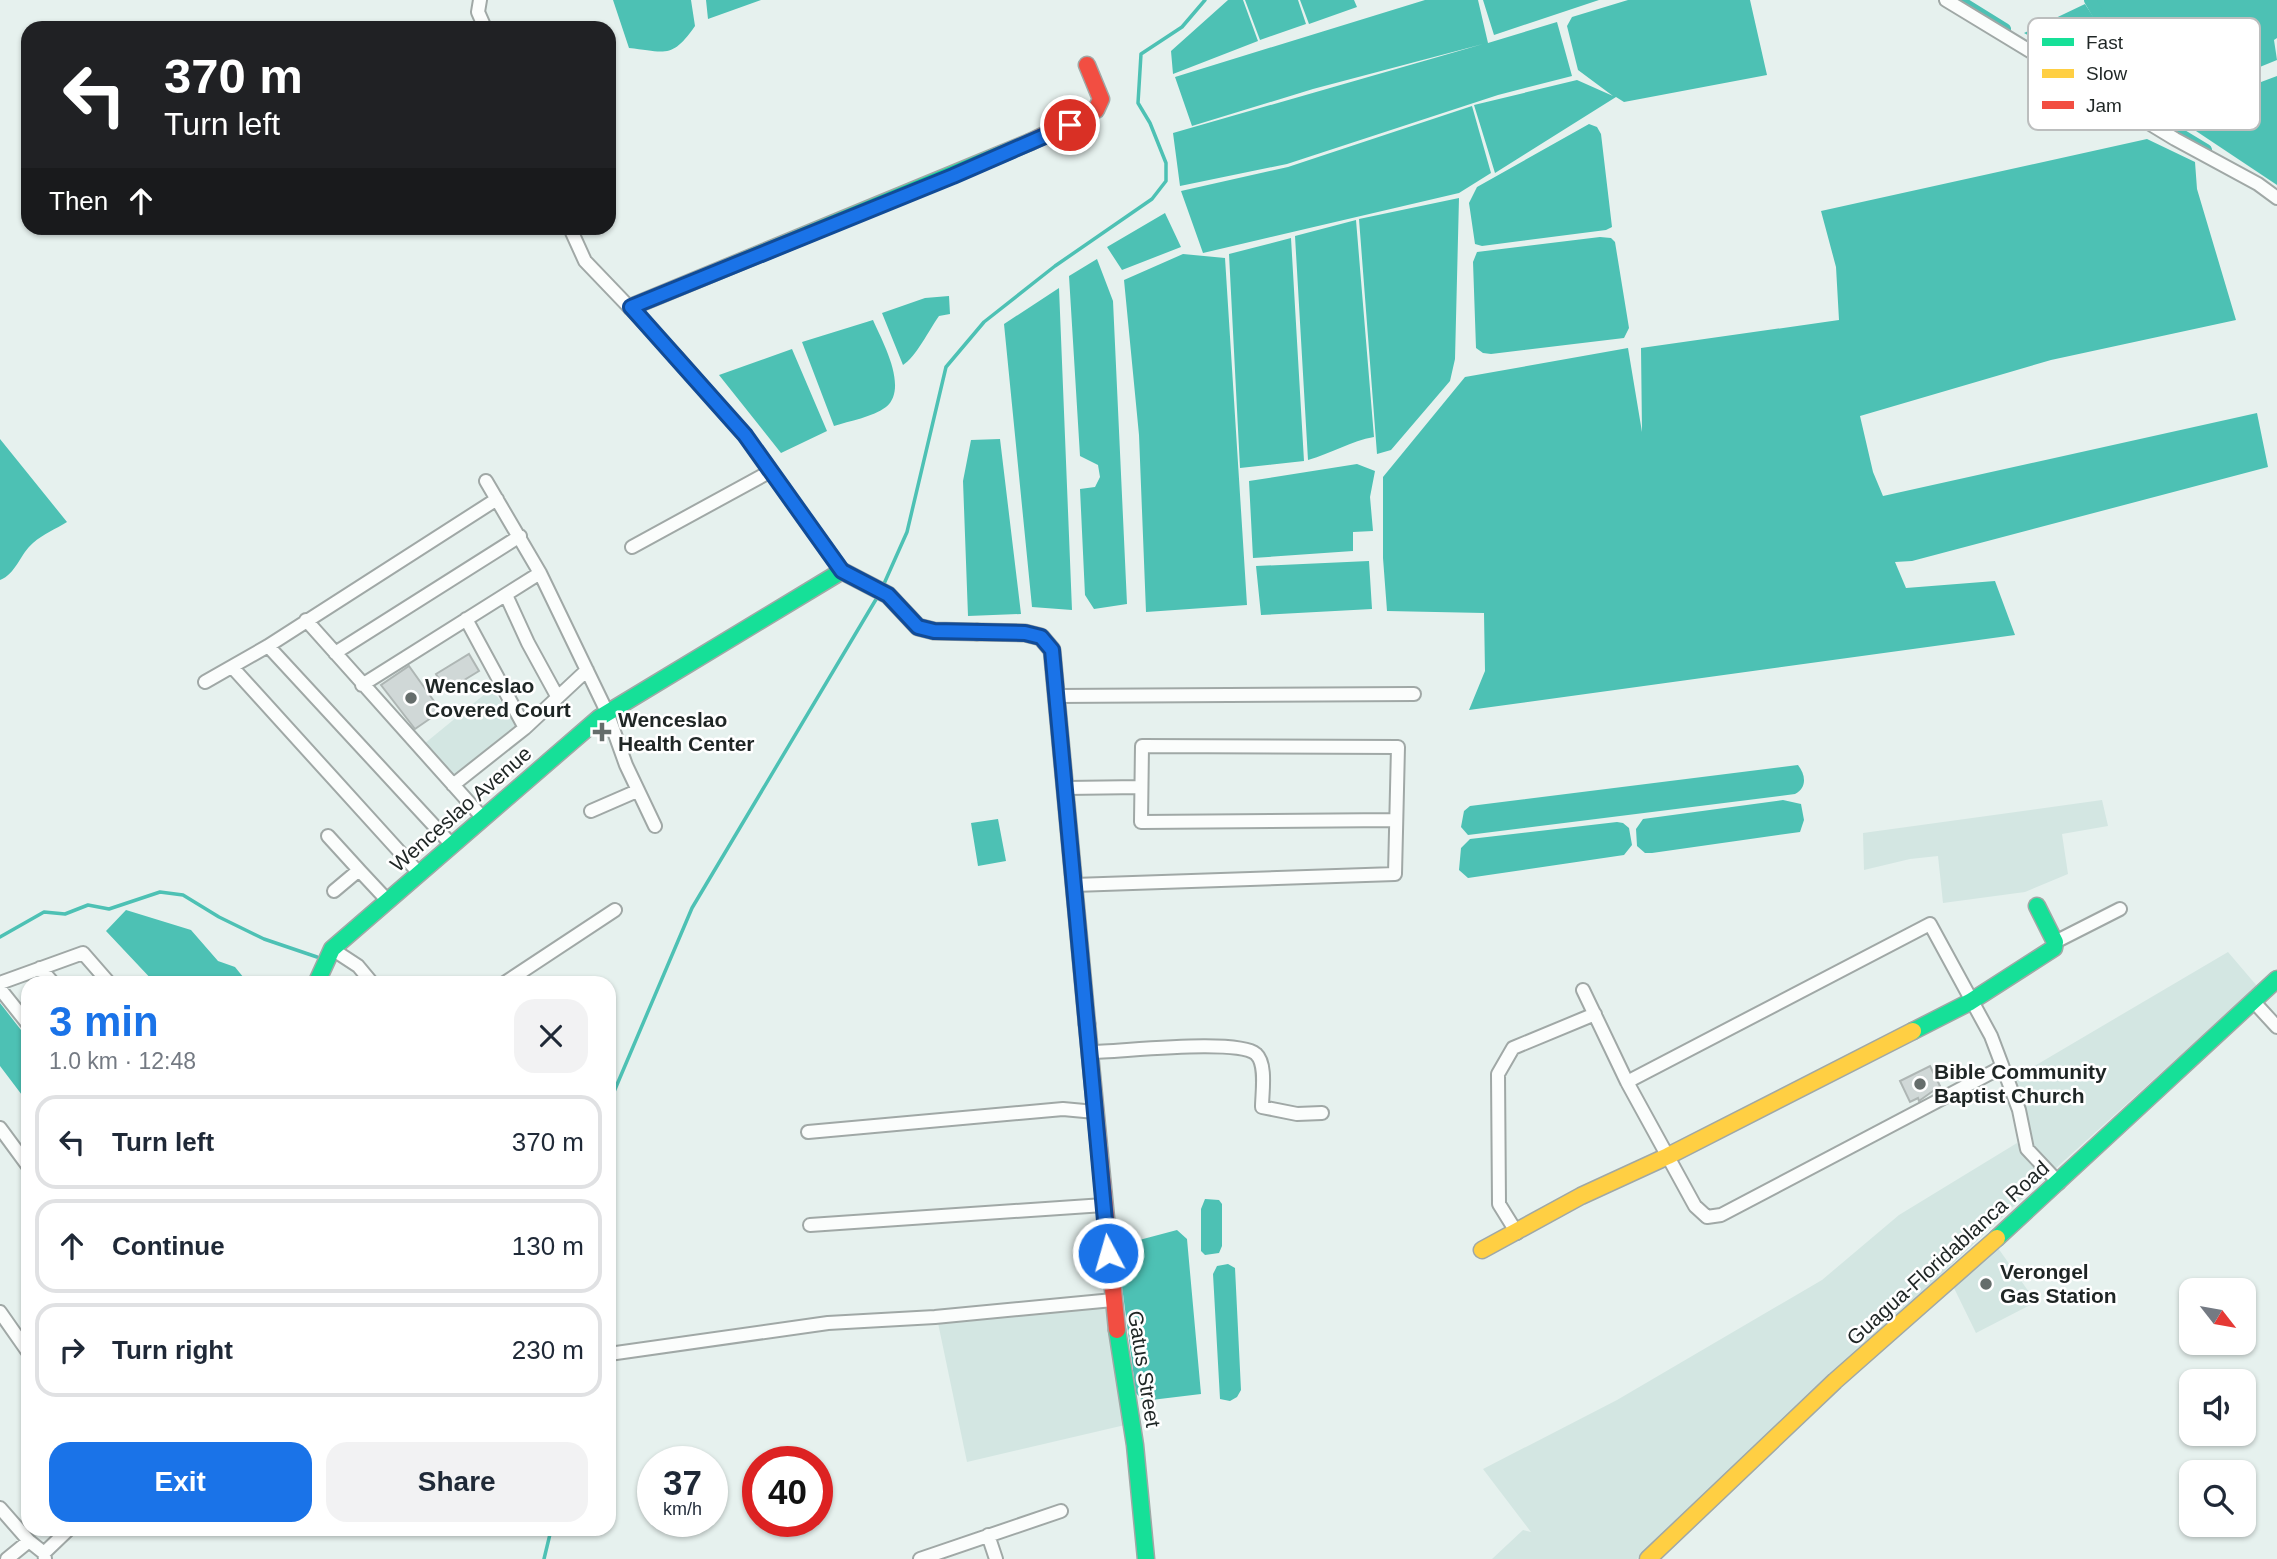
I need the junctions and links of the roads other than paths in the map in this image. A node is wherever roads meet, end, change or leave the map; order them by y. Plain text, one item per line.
1 (480, 0) edge
2 (1946, 0) edge
3 (482, 21) edge
4 (2028, 50) edge
5 (1087, 65) dead end
6 (2160, 130) edge
7 (2277, 198) edge
8 (573, 235) edge
9 (631, 307) junction
10 (771, 471) junction
11 (486, 481) dead end
12 (497, 499) junction
13 (520, 537) junction
14 (632, 547) dead end
15 (842, 571) junction
16 (540, 573) junction
17 (506, 595) junction
18 (466, 619) junction
19 (306, 620) junction
20 (268, 646) junction
21 (335, 653) junction
22 (233, 668) junction
23 (587, 670) junction
24 (205, 682) dead end
25 (362, 685) junction
26 (1414, 694) dead end
27 (557, 696) junction
28 (1055, 696) junction
29 (607, 712) junction
30 (525, 728) junction
31 (453, 785) junction
32 (1141, 787) junction
33 (1066, 788) junction
34 (637, 791) junction
35 (591, 811) dead end
36 (482, 817) junction
37 (1395, 820) junction
38 (655, 826) dead end
39 (328, 836) dead end
40 (451, 844) junction
41 (359, 870) junction
42 (418, 872) junction
43 (1074, 885) junction
44 (334, 891) dead end
45 (387, 900) junction
46 (2037, 906) dead end
47 (2120, 909) dead end
48 (615, 910) dead end
49 (2055, 942) junction
50 (332, 949) junction
51 (40, 968) junction
52 (22, 976) edge
53 (47, 976) edge
54 (103, 976) edge
55 (320, 976) edge
56 (366, 976) edge
57 (515, 976) edge
58 (21, 977) edge
59 (2277, 979) edge
60 (0, 986) edge
61 (1583, 990) dead end
62 (1970, 1002) junction
63 (2254, 1002) junction
64 (21, 1014) edge
65 (1595, 1014) junction
66 (2277, 1027) edge
67 (1090, 1052) junction
68 (2002, 1067) junction
69 (1628, 1082) junction
70 (1096, 1112) junction
71 (1322, 1113) dead end
72 (0, 1128) edge
73 (808, 1132) dead end
74 (21, 1156) edge
75 (1668, 1156) junction
76 (2059, 1183) junction
77 (1104, 1205) junction
78 (810, 1225) dead end
79 (1517, 1233) junction
80 (1482, 1250) dead end
81 (1113, 1300) junction
82 (0, 1312) edge
83 (21, 1342) edge
84 (616, 1353) edge
85 (0, 1508) edge
86 (1061, 1511) dead end
87 (21, 1532) edge
88 (988, 1535) junction
89 (25, 1536) edge
90 (62, 1536) edge
91 (29, 1541) junction
92 (44, 1556) edge
93 (7, 1559) edge
94 (920, 1559) edge
95 (996, 1559) edge
96 (1146, 1559) edge
97 (1648, 1559) edge

1 - 3 street
2 - 4 street
5 - 9 street
6 - 7 street
8 - 9 street
9 - 10 street
10 - 14 street
10 - 15 street
11 - 12 street
12 - 13 street
12 - 19 street
13 - 16 street
13 - 21 street
15 - 28 street, Gatus Street
15 - 29 street, Wenceslao Avenue
16 - 17 street
16 - 23 street
17 - 18 street
17 - 27 street
18 - 25 street
18 - 30 street
19 - 20 street
19 - 21 street
20 - 22 street
20 - 40 street
21 - 25 street
22 - 24 street
22 - 42 street
23 - 27 street
23 - 29 street
25 - 31 street
26 - 28 street
27 - 30 street
28 - 33 street, Gatus Street
29 - 34 street
29 - 36 street, Wenceslao Avenue
30 - 31 street
31 - 36 street
32 - 33 street
32 - 37 street
32 - 37 street
33 - 43 street, Gatus Street
34 - 35 street
34 - 38 street
36 - 40 street, Wenceslao Avenue
37 - 43 street
39 - 41 street
40 - 42 street, Wenceslao Avenue
41 - 44 street
41 - 45 street
42 - 45 street, Wenceslao Avenue
43 - 67 street, Gatus Street
45 - 50 street, Wenceslao Avenue
46 - 49 street
47 - 49 street
48 - 57 street
49 - 62 street
50 - 55 street, Wenceslao Avenue
50 - 56 street
51 - 52 street
51 - 53 street
51 - 54 street
58 - 60 street
59 - 63 street, Guagua-Floridablanca Road
60 - 64 street
61 - 65 street
62 - 68 street
62 - 69 street
62 - 75 street
63 - 66 street
63 - 76 street, Guagua-Floridablanca Road
65 - 69 street
65 - 79 street
67 - 70 street, Gatus Street
67 - 71 street
68 - 75 street
68 - 76 street
69 - 75 street
70 - 73 street
70 - 77 street, Gatus Street
72 - 74 street
75 - 79 street
76 - 97 street, Guagua-Floridablanca Road
77 - 78 street
77 - 81 street, Gatus Street
79 - 80 street
81 - 84 street
81 - 96 street, Gatus Street
82 - 83 street
85 - 87 street
86 - 88 street
88 - 94 street
88 - 95 street
89 - 91 street
90 - 92 street
91 - 92 street
91 - 93 street

